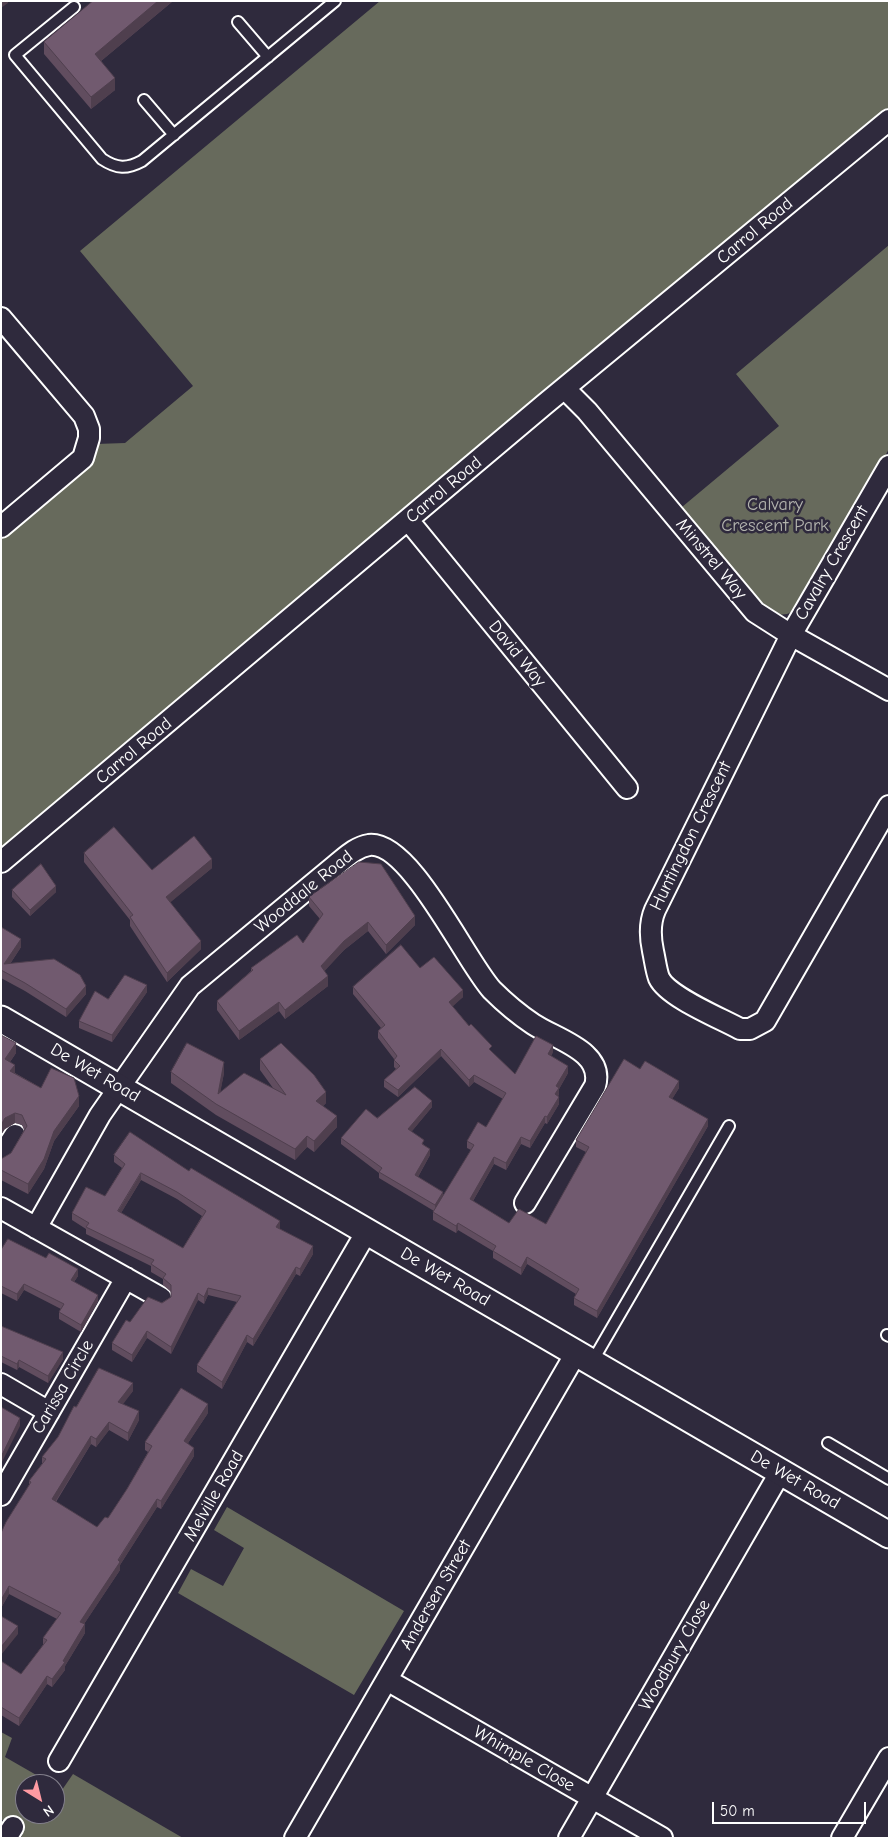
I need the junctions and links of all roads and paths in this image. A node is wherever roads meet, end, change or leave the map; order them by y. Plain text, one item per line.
1 (335, 1) edge
2 (74, 6) dead end
3 (238, 22) dead end
4 (268, 57) junction
5 (144, 100) dead end
6 (889, 120) edge
7 (174, 135) junction
8 (1, 318) edge
9 (566, 389) junction
10 (889, 466) edge
11 (408, 520) junction
12 (1, 527) edge
13 (791, 635) junction
14 (889, 690) edge
15 (627, 788) dead end
16 (889, 806) edge
17 (1, 862) edge
18 (1, 1019) edge
19 (119, 1087) junction
20 (730, 1126) dead end
21 (15, 1135) dead end
22 (1, 1157) edge
23 (525, 1203) dead end
24 (1, 1208) edge
25 (36, 1228) junction
26 (366, 1231) junction
27 (126, 1278) junction
28 (162, 1298) dead end
29 (584, 1357) junction
30 (1, 1384) edge
31 (49, 1412) junction
32 (828, 1443) dead end
33 (781, 1472) junction
34 (889, 1478) edge
35 (1, 1496) edge
36 (889, 1535) edge
37 (387, 1680) junction
38 (889, 1758) edge
39 (59, 1761) dead end
40 (592, 1798) junction
41 (295, 1838) edge
42 (569, 1838) edge
43 (662, 1838) edge
44 (842, 1838) edge

1 - 4 lane
2 - 7 lane
3 - 4 lane
4 - 7 lane
5 - 7 lane
6 - 9 street, Carrol Road
8 - 12 street
9 - 11 street, Carrol Road
9 - 13 street, Minstrel Way
10 - 13 street, Cavalry Crescent
11 - 15 street, David Way
11 - 17 street, Carrol Road
13 - 14 street, Minstrel Way
13 - 16 street, Huntingdon Crescent
18 - 19 street, De Wet Road
19 - 23 street, Wooddale Road
19 - 25 street
19 - 26 street, De Wet Road
20 - 29 lane
21 - 22 street
24 - 25 street
25 - 27 street
26 - 29 street, De Wet Road
26 - 39 street, Melville Road
27 - 28 street
27 - 31 street, Carissa Circle
29 - 33 street, De Wet Road
29 - 37 street, Andersen Street
30 - 31 street
31 - 35 street, Carissa Circle
32 - 34 lane
33 - 36 street, De Wet Road
33 - 40 street, Woodbury Close
37 - 40 street, Whimple Close
37 - 41 street, Andersen Street
38 - 44 street
40 - 42 street, Woodbury Close
40 - 43 street, Whimple Close

